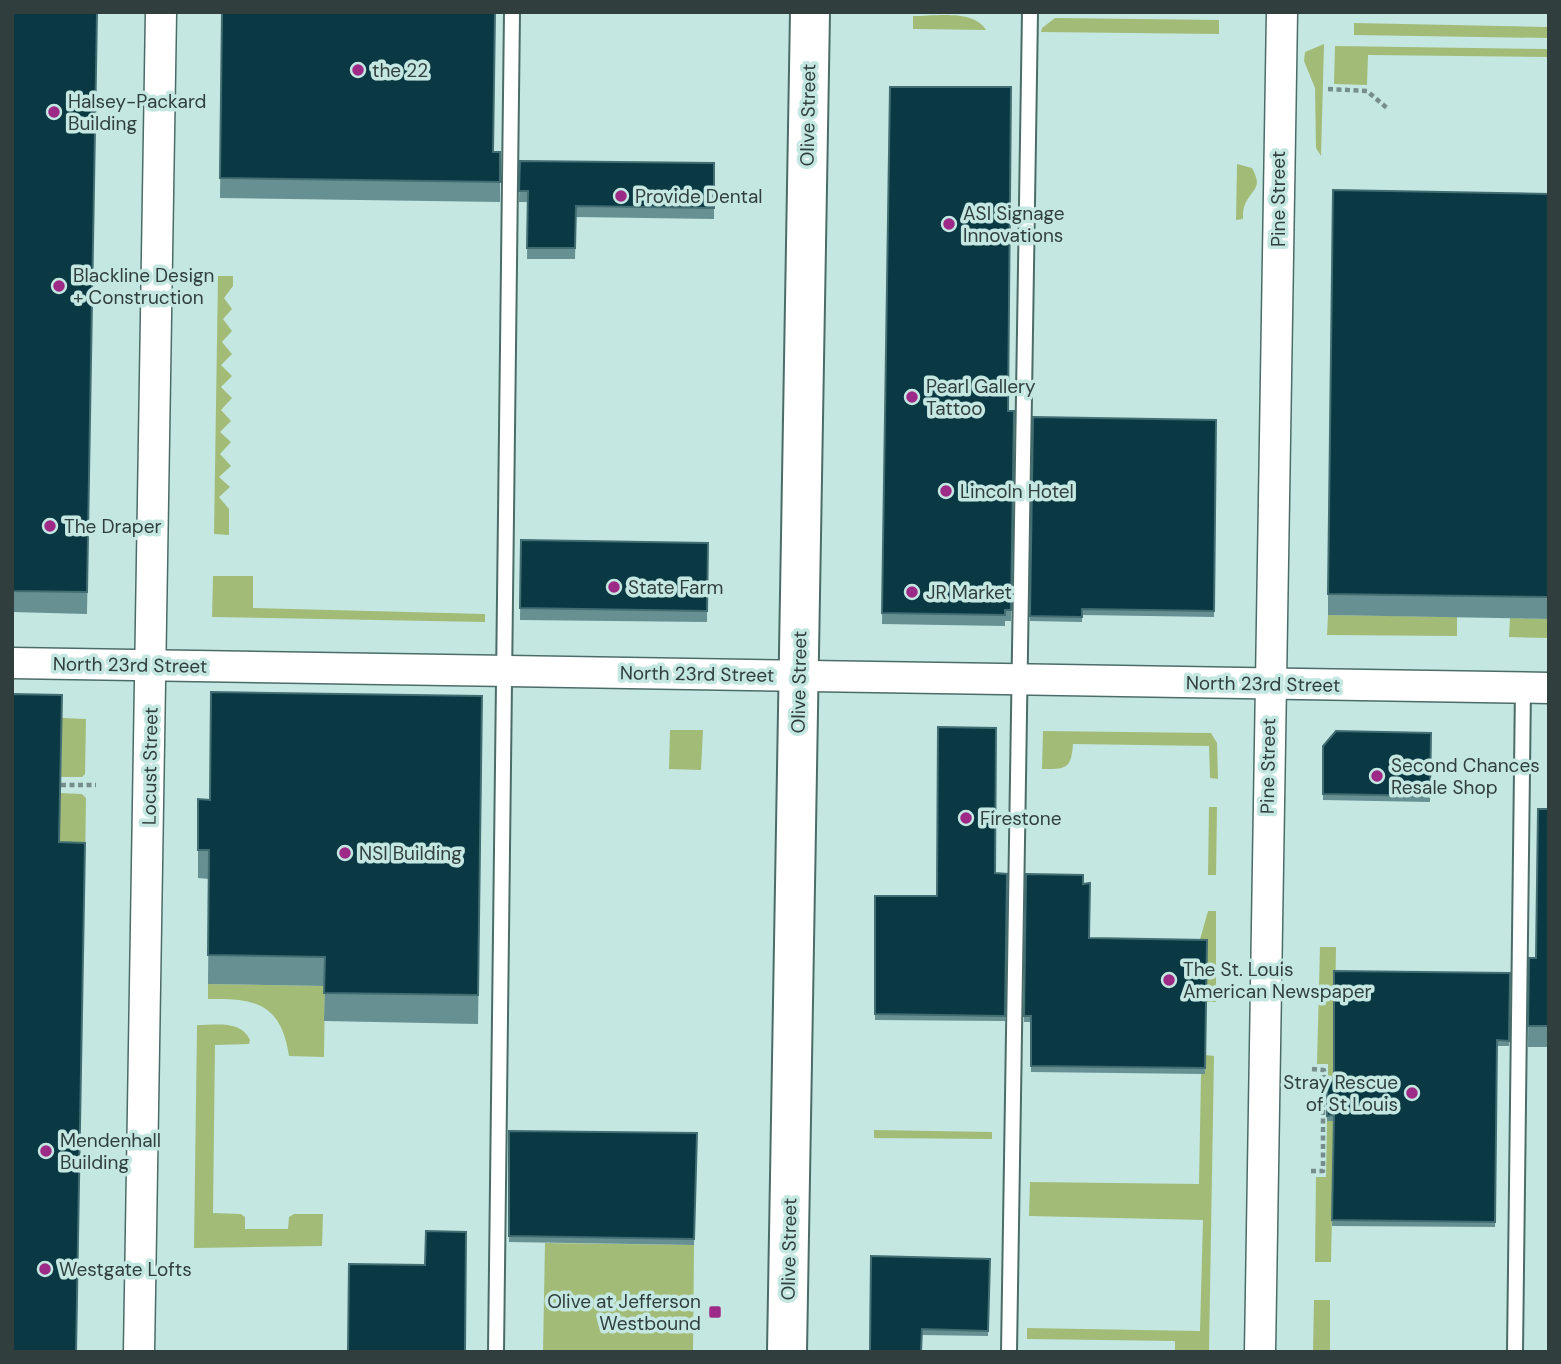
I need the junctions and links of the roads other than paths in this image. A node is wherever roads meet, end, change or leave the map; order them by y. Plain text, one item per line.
1 (161, 12) edge
2 (512, 12) edge
3 (810, 12) edge
4 (1030, 12) edge
5 (1282, 12) edge
6 (12, 663) edge
7 (152, 665) junction
8 (504, 671) junction
9 (799, 676) junction
10 (1018, 680) junction
11 (1269, 684) junction
12 (1536, 688) edge
13 (139, 1352) edge
14 (496, 1352) edge
15 (787, 1352) edge
16 (1009, 1352) edge
17 (1260, 1352) edge
18 (1515, 1352) edge

1 - 7 street, Locust Street
2 - 8 lane
3 - 9 main road, Olive Street
4 - 10 lane
5 - 11 street, Pine Street
6 - 7 street, North 23rd Street
7 - 8 street, North 23rd Street
7 - 13 street, Locust Street
8 - 9 street, North 23rd Street
8 - 14 lane
9 - 10 street, North 23rd Street
9 - 15 main road, Olive Street
10 - 11 street, North 23rd Street
10 - 16 lane
11 - 12 street, North 23rd Street
11 - 17 street, Pine Street
12 - 18 lane

